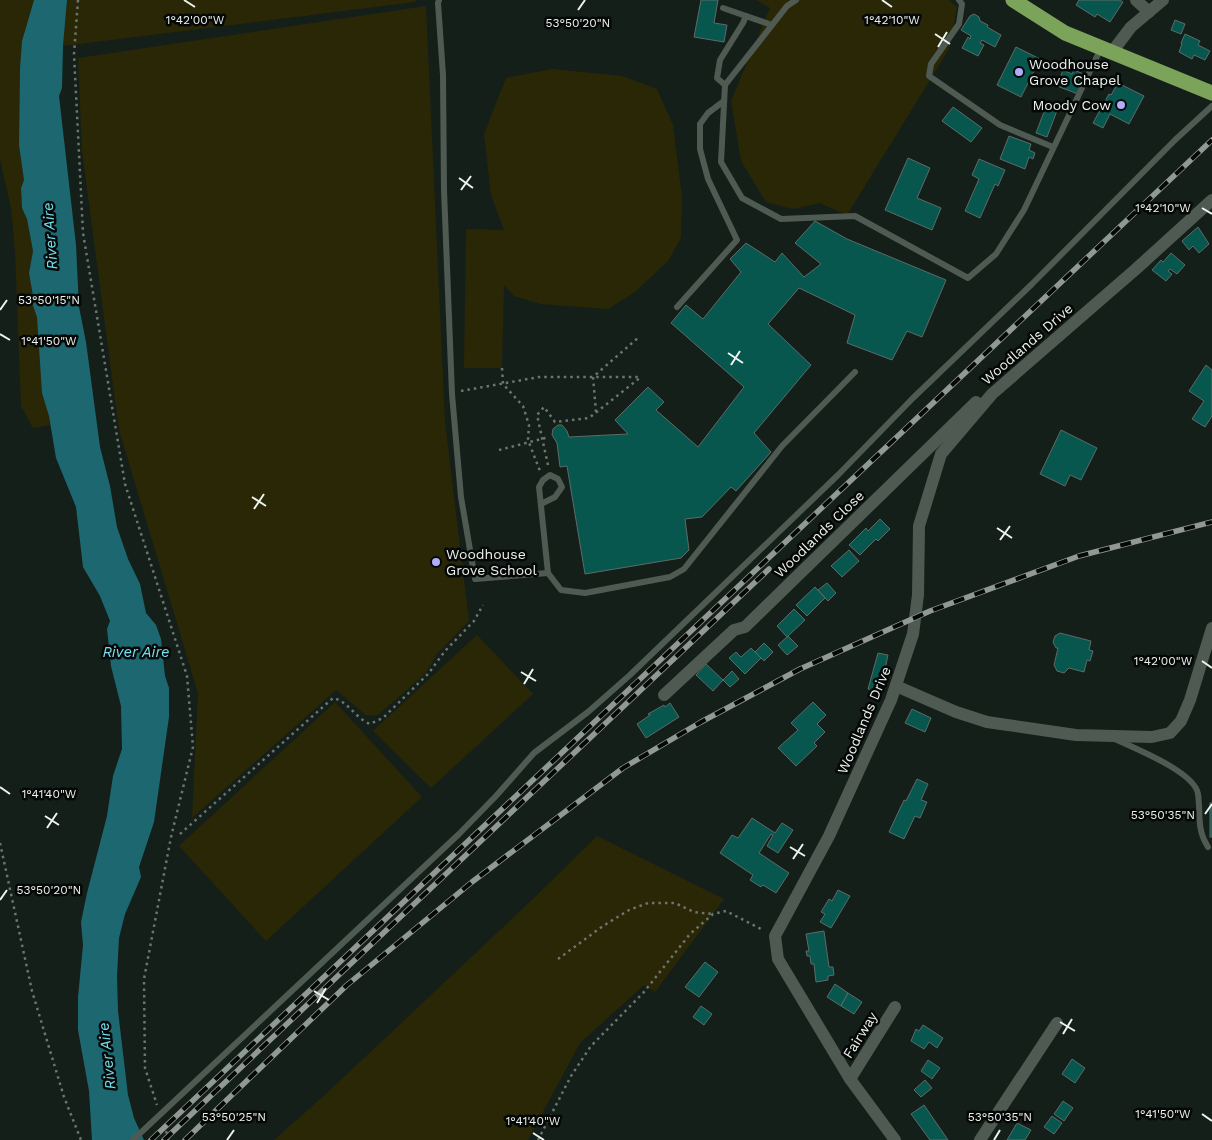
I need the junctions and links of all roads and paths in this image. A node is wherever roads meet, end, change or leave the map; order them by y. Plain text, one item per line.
1 (78, 0) edge
2 (439, 0) edge
3 (796, 0) edge
4 (959, 0) edge
5 (1013, 0) edge
6 (1136, 0) edge
7 (1163, 0) edge
8 (723, 8) dead end
9 (1148, 12) junction
10 (746, 16) junction
11 (772, 25) junction
12 (1107, 50) junction
13 (725, 85) junction
14 (1212, 93) edge
15 (724, 101) junction
16 (1212, 106) edge
17 (1053, 147) junction
18 (1212, 200) edge
19 (677, 307) dead end
20 (639, 337) dead end
21 (502, 368) dead end
22 (855, 372) dead end
23 (593, 377) junction
24 (503, 384) junction
25 (452, 392) junction
26 (992, 394) junction
27 (596, 412) junction
28 (549, 437) dead end
29 (542, 438) junction
30 (529, 442) junction
31 (499, 450) dead end
32 (550, 475) junction
33 (543, 480) junction
34 (541, 504) junction
35 (548, 573) junction
36 (483, 605) dead end
37 (1212, 628) edge
38 (896, 686) junction
39 (664, 695) dead end
40 (1107, 736) junction
41 (180, 834) dead end
42 (0, 843) edge
43 (1208, 847) dead end
44 (713, 914) junction
45 (775, 936) junction
46 (558, 960) dead end
47 (895, 1007) dead end
48 (1057, 1023) dead end
49 (850, 1079) junction
50 (160, 1113) dead end
51 (163, 1122) dead end
52 (81, 1140) edge
53 (133, 1140) edge
54 (169, 1140) edge
55 (538, 1140) edge
56 (895, 1140) edge
57 (980, 1140) edge

1 - 50 path
2 - 25 lane
3 - 11 lane
4 - 17 lane
5 - 12 highway
6 - 9 street
7 - 9 street
8 - 10 lane
9 - 12 street
10 - 11 lane
10 - 13 lane
11 - 13 lane
12 - 14 highway
12 - 17 lane
13 - 15 lane
15 - 17 lane
15 - 19 lane
16 - 53 lane
18 - 26 street, Woodlands Drive
20 - 23 path
21 - 24 path
22 - 35 lane
23 - 24 path
23 - 27 path
23 - 27 path
24 - 25 path
24 - 30 path
25 - 35 lane
26 - 38 street, Woodlands Drive
26 - 39 street, Woodlands Close
27 - 29 path
28 - 29 path
29 - 30 path
29 - 32 path
30 - 31 path
30 - 33 path
32 - 33 lane
32 - 34 lane
33 - 34 lane
34 - 35 lane
36 - 41 path
37 - 40 street
38 - 40 street
38 - 45 street, Woodlands Drive
40 - 43 lane
42 - 52 path
44 - 45 path
44 - 46 path
44 - 55 path
45 - 49 street
47 - 49 street, Fairway
48 - 57 street
49 - 56 street
51 - 54 path

